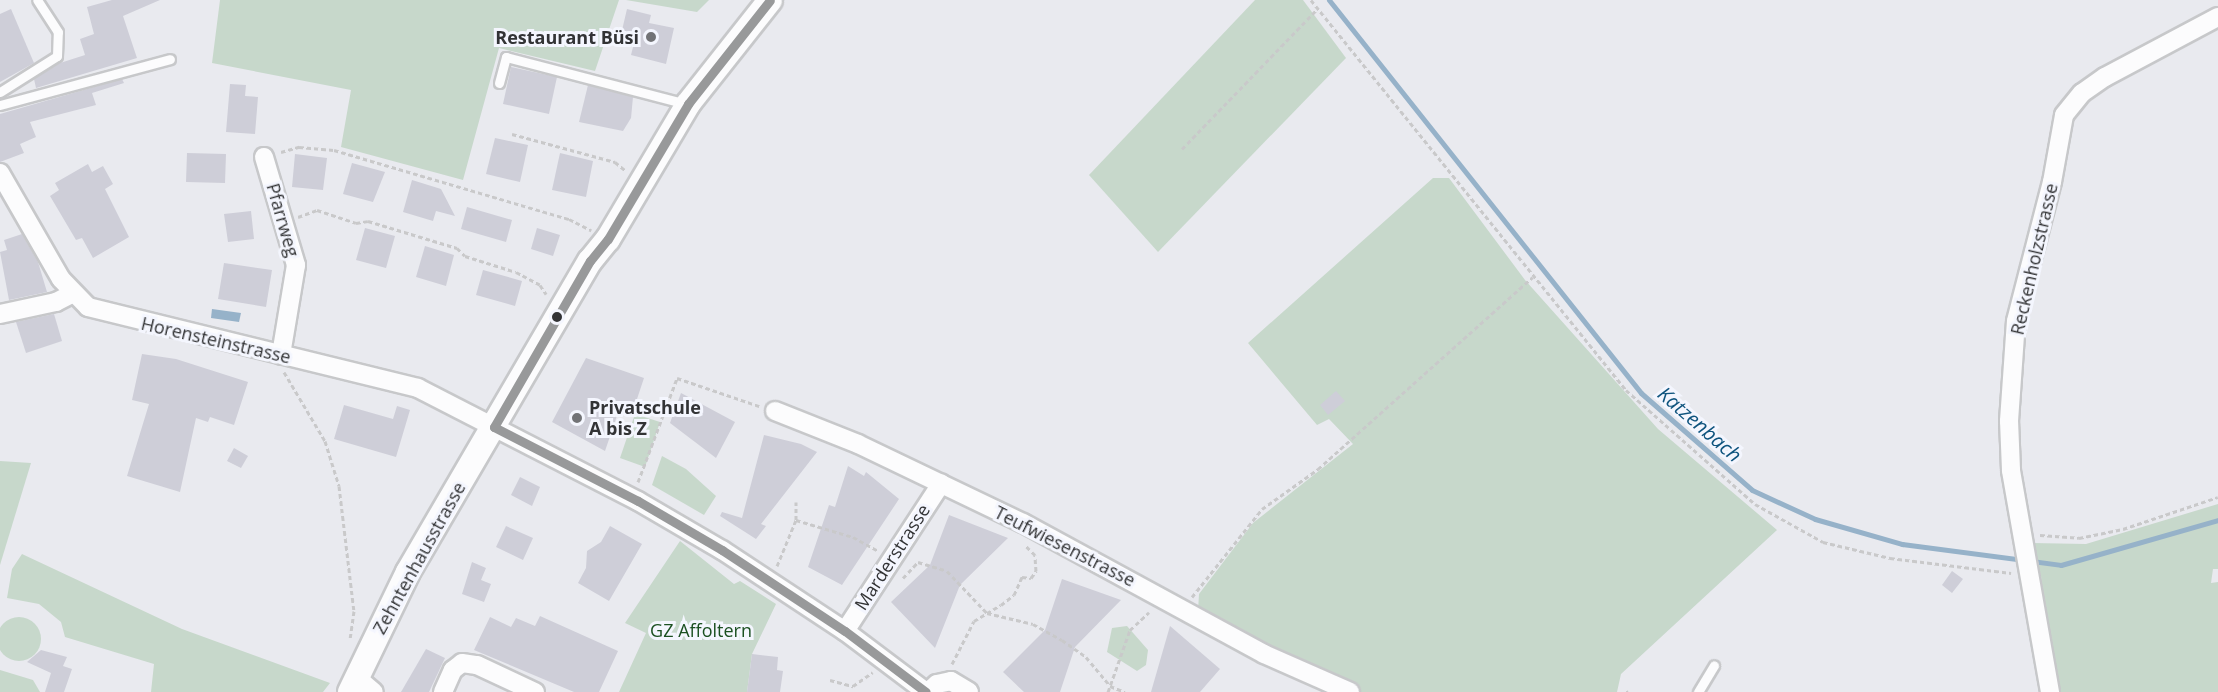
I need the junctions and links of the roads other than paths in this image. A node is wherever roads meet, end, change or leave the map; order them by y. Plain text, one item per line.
1 (37, 0) edge
2 (770, 0) edge
3 (2218, 17) edge
4 (170, 59) dead end
5 (499, 83) dead end
6 (0, 92) edge
7 (688, 104) junction
8 (0, 105) edge
9 (264, 157) road end
10 (0, 173) edge
11 (72, 294) junction
12 (0, 315) edge
13 (281, 355) junction
14 (775, 411) road end
15 (494, 427) junction
16 (941, 484) junction
17 (845, 631) junction
18 (1714, 665) dead end
19 (360, 687) edge
20 (443, 692) edge
21 (535, 692) edge
22 (927, 692) edge
23 (969, 692) edge
24 (1350, 692) edge
25 (1698, 692) edge
26 (2050, 692) edge

1 - 6 lane
2 - 7 street, Zehntenhausstrasse
3 - 26 street, Reckenholzstrasse
4 - 8 lane
5 - 7 lane
7 - 15 street, Zehntenhausstrasse
9 - 13 street, Pfarrweg
10 - 11 street, Horensteinstrasse
11 - 12 street
11 - 13 street, Horensteinstrasse
13 - 15 street, Horensteinstrasse
14 - 16 street, Teufwiesenstrasse
15 - 17 street, Horensteinstrasse
15 - 19 street, Zehntenhausstrasse
16 - 17 street, Marderstrasse
16 - 24 street, Teufwiesenstrasse
17 - 22 street, Horensteinstrasse
18 - 25 lane
20 - 21 street
22 - 23 street

